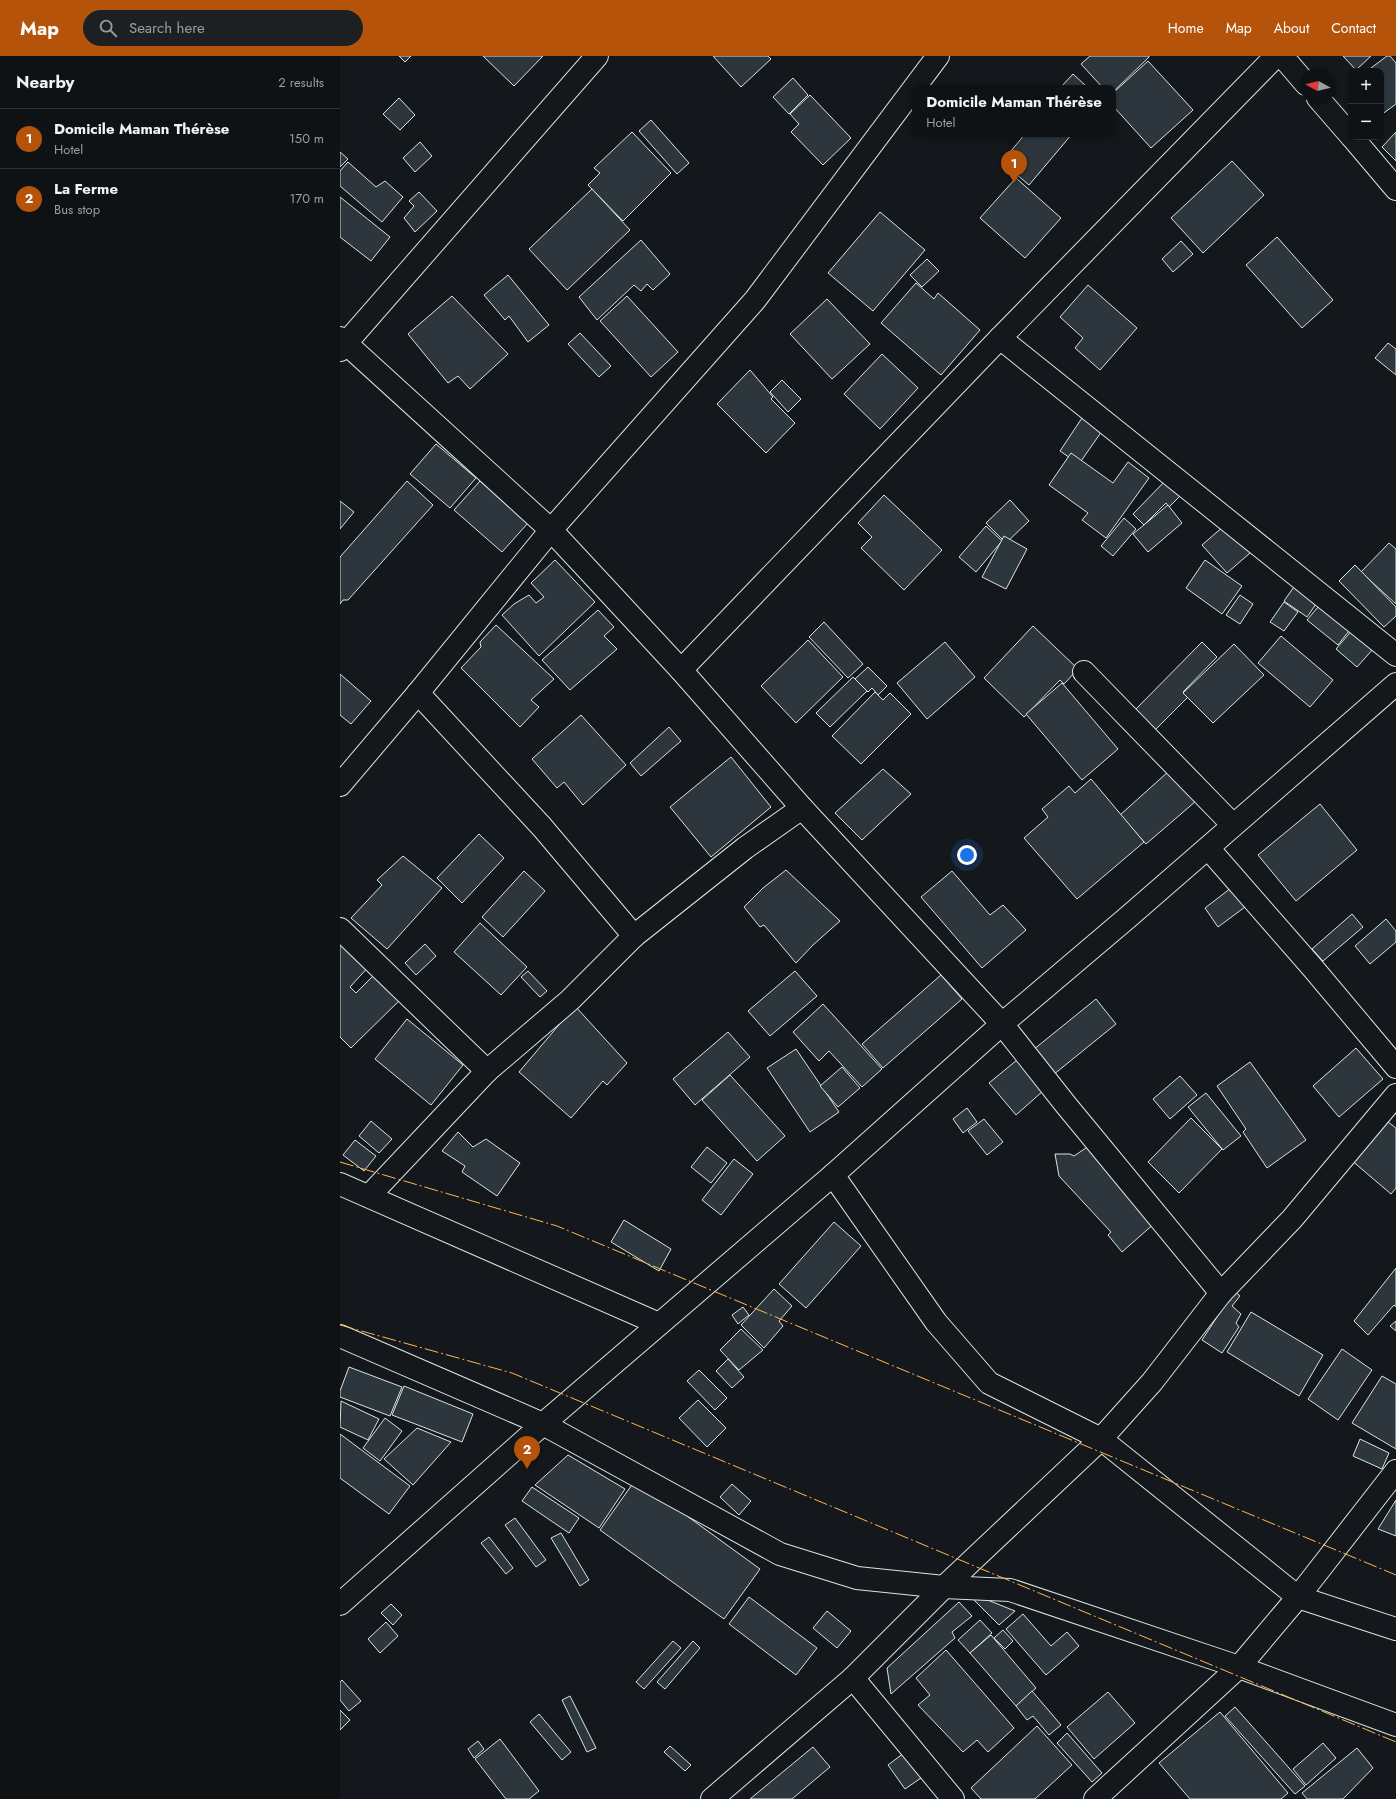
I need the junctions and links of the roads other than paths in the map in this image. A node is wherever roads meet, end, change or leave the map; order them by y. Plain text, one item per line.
1 (597, 56) edge
2 (938, 56) edge
3 (1276, 56) edge
4 (1282, 56) edge
5 (1300, 77) edge
6 (916, 85) edge
7 (912, 90) edge
8 (1323, 104) edge
9 (1348, 133) edge
10 (1354, 140) edge
11 (1396, 189) edge
12 (1000, 338) junction
13 (342, 344) edge
14 (551, 530) junction
15 (1396, 655) edge
16 (681, 670) junction
17 (1084, 672) dead end
18 (1396, 684) edge
19 (418, 693) junction
20 (340, 785) edge
21 (802, 808) junction
22 (1233, 825) junction
23 (1208, 848) junction
24 (340, 929) edge
25 (634, 936) junction
26 (1002, 1024) junction
27 (1396, 1067) edge
28 (487, 1071) junction
29 (1396, 1095) edge
30 (833, 1174) junction
31 (340, 1184) edge
32 (369, 1196) junction
33 (1221, 1293) junction
34 (659, 1324) junction
35 (340, 1336) edge
36 (543, 1424) junction
37 (1101, 1439) junction
38 (1396, 1471) edge
39 (944, 1587) junction
40 (1298, 1597) junction
41 (340, 1604) edge
42 (1396, 1629) edge
43 (1239, 1667) junction
44 (853, 1678) junction
45 (1396, 1725) edge
46 (712, 1799) edge
47 (953, 1799) edge
48 (1095, 1799) edge

1 - 13 main road
2 - 6 main road
3 - 12 main road
4 - 5 main road
7 - 14 main road
8 - 9 main road
10 - 11 main road
12 - 15 main road
12 - 16 main road
13 - 14 main road
14 - 16 main road
14 - 19 main road
16 - 21 main road
17 - 22 main road
18 - 22 main road
19 - 20 main road
19 - 25 main road
21 - 25 main road
21 - 26 main road
22 - 23 main road
23 - 26 main road
23 - 27 main road
24 - 28 main road
25 - 28 main road
26 - 30 main road
26 - 33 main road
28 - 32 main road
29 - 33 main road
30 - 34 main road
30 - 37 main road
31 - 32 main road
32 - 34 main road
33 - 37 main road
34 - 36 main road
35 - 36 main road
36 - 39 main road
36 - 41 main road
37 - 39 main road
37 - 40 main road
38 - 40 main road
39 - 43 main road
39 - 44 main road
40 - 42 main road
40 - 43 main road
43 - 45 main road
43 - 48 main road
44 - 46 main road
44 - 47 main road

